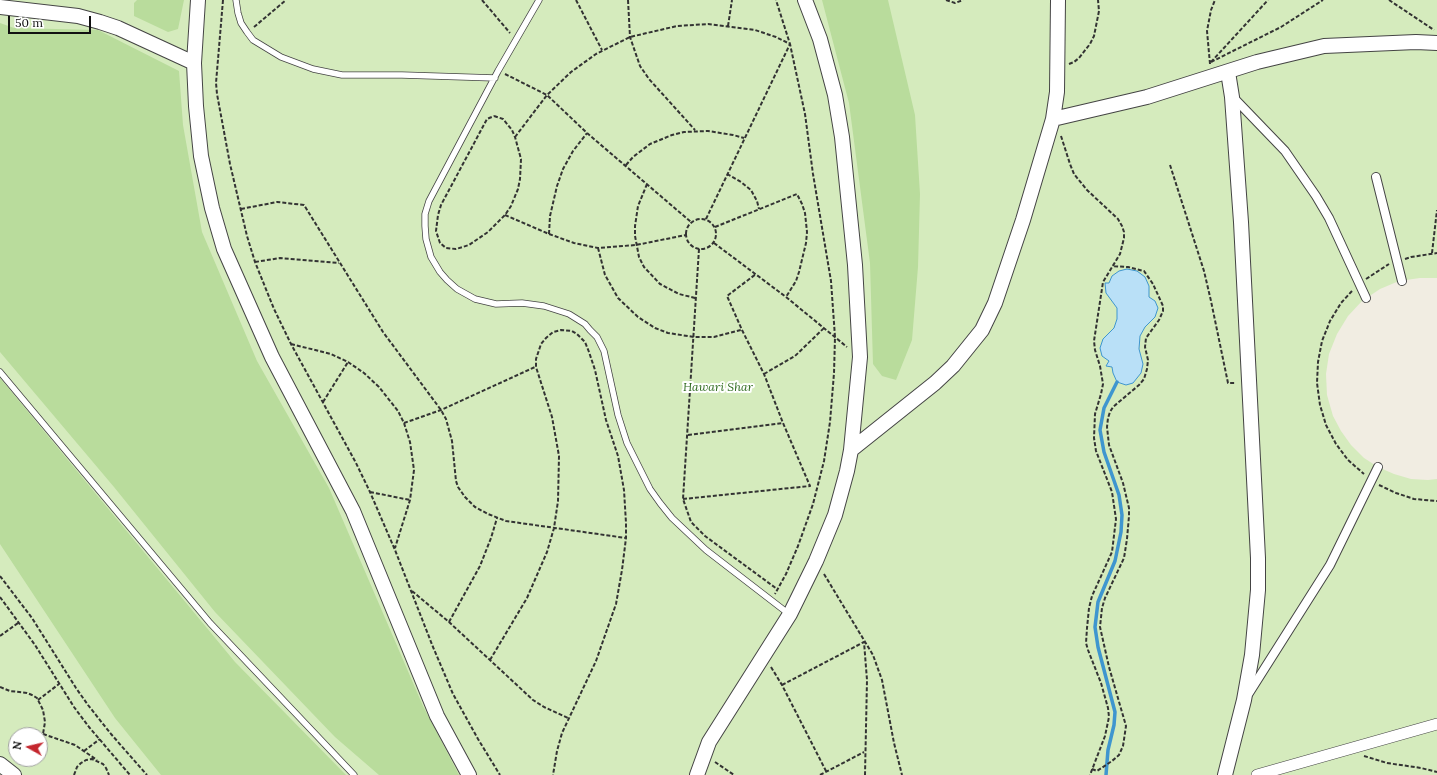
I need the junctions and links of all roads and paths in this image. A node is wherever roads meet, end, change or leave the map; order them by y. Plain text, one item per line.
1 (198, 0) edge
2 (223, 0) edge
3 (236, 0) edge
4 (286, 0) edge
5 (482, 0) edge
6 (539, 0) edge
7 (576, 0) edge
8 (628, 0) edge
9 (732, 0) edge
10 (776, 0) edge
11 (805, 0) edge
12 (946, 0) edge
13 (963, 0) edge
14 (1058, 0) edge
15 (1098, 0) edge
16 (1215, 0) edge
17 (1268, 0) edge
18 (1323, 0) edge
19 (1389, 0) edge
20 (0, 7) edge
21 (728, 26) junction
22 (247, 32) junction
23 (1437, 32) edge
24 (630, 37) junction
25 (516, 40) junction
26 (1437, 43) edge
27 (790, 44) junction
28 (602, 50) junction
29 (194, 63) junction
30 (1058, 65) junction
31 (1212, 70) junction
32 (498, 71) junction
33 (1228, 72) junction
34 (495, 78) junction
35 (547, 95) junction
36 (1232, 97) junction
37 (1053, 119) junction
38 (695, 130) junction
39 (587, 133) junction
40 (515, 138) junction
41 (744, 138) junction
42 (1170, 164) dead end
43 (626, 165) junction
44 (727, 174) junction
45 (1376, 177) dead end
46 (647, 184) junction
47 (241, 209) junction
48 (759, 209) junction
49 (1437, 210) edge
50 (505, 214) junction
51 (706, 219) junction
52 (691, 222) junction
53 (715, 227) junction
54 (548, 234) junction
55 (686, 235) junction
56 (714, 243) junction
57 (636, 244) junction
58 (598, 248) junction
59 (699, 249) junction
60 (1432, 253) junction
61 (1437, 253) edge
62 (1397, 261) junction
63 (255, 262) junction
64 (339, 263) junction
65 (1112, 266) junction
66 (756, 274) junction
67 (1402, 281) dead end
68 (1360, 283) junction
69 (786, 297) junction
70 (695, 298) junction
71 (1366, 298) dead end
72 (824, 328) junction
73 (742, 330) junction
74 (694, 337) junction
75 (835, 337) junction
76 (291, 344) junction
77 (348, 362) junction
78 (536, 367) junction
79 (0, 372) edge
80 (764, 374) junction
81 (1250, 385) junction
82 (323, 402) junction
83 (441, 410) junction
84 (404, 423) junction
85 (783, 423) junction
86 (688, 435) junction
87 (1336, 444) dead end
88 (851, 450) junction
89 (1378, 467) dead end
90 (370, 492) junction
91 (683, 499) junction
92 (410, 500) junction
93 (496, 518) junction
94 (554, 528) junction
95 (626, 538) junction
96 (395, 550) junction
97 (816, 561) junction
98 (0, 576) edge
99 (777, 589) dead end
100 (410, 590) junction
101 (0, 597) edge
102 (771, 600) junction
103 (790, 614) junction
104 (449, 622) junction
105 (19, 623) junction
106 (0, 636) edge
107 (864, 642) junction
108 (764, 656) junction
109 (490, 660) junction
110 (59, 684) junction
111 (782, 685) junction
112 (0, 687) edge
113 (38, 700) junction
114 (1244, 700) junction
115 (568, 718) junction
116 (1437, 724) edge
117 (44, 727) edge
118 (48, 736) edge
119 (100, 739) junction
120 (1350, 750) junction
121 (84, 751) junction
122 (864, 752) junction
123 (704, 755) junction
124 (96, 760) junction
125 (0, 764) edge
126 (1092, 769) junction
127 (826, 771) junction
128 (1437, 772) edge
129 (14, 775) edge
130 (74, 775) edge
131 (109, 775) edge
132 (130, 775) edge
133 (147, 775) edge
134 (354, 775) edge
135 (469, 775) edge
136 (500, 775) edge
137 (553, 775) edge
138 (697, 775) edge
139 (734, 775) edge
140 (820, 775) edge
141 (865, 775) edge
142 (902, 775) edge
143 (1090, 775) edge
144 (1225, 775) edge
145 (1257, 775) edge

1 - 29 street
2 - 47 path
3 - 22 lane
4 - 22 path
5 - 25 path
6 - 25 lane
7 - 28 path
8 - 24 path
9 - 21 path
10 - 27 path
11 - 88 street
12 - 13 path
14 - 30 street
15 - 30 path
16 - 31 path
17 - 31 path
18 - 31 path
19 - 23 path
20 - 29 street
21 - 24 path
21 - 27 path
22 - 34 lane
24 - 28 path
24 - 38 path
25 - 32 lane
26 - 33 street
27 - 41 path
27 - 75 path
28 - 35 path
29 - 135 street
30 - 37 street
31 - 33 street
31 - 37 street
32 - 34 lane
32 - 35 path
33 - 36 street
34 - 102 lane
35 - 39 path
35 - 40 path
36 - 68 street
36 - 81 street
37 - 65 path
37 - 88 street
38 - 41 path
38 - 43 path
39 - 43 path
39 - 54 path
40 - 50 path
40 - 50 path
41 - 44 path
42 - 81 path
43 - 46 path
44 - 48 path
44 - 51 path
45 - 62 street
46 - 52 path
46 - 57 path
47 - 63 path
47 - 64 path
48 - 53 path
48 - 69 path
49 - 60 path
50 - 54 path
51 - 52 path
51 - 53 path
52 - 55 path
53 - 56 path
54 - 58 path
55 - 57 path
55 - 59 path
56 - 59 path
56 - 66 path
57 - 58 path
57 - 70 path
58 - 74 path
59 - 70 path
60 - 61 path
60 - 62 path
62 - 67 street
62 - 68 path
63 - 64 path
63 - 76 path
64 - 83 path
65 - 126 path
65 - 126 path
66 - 69 path
66 - 73 path
68 - 71 street
68 - 87 path
69 - 72 path
70 - 74 path
72 - 75 path
72 - 80 path
73 - 74 path
73 - 80 path
74 - 86 path
75 - 102 path
76 - 77 path
76 - 82 path
77 - 82 path
77 - 84 path
78 - 83 path
78 - 94 path
78 - 95 path
79 - 134 lane
80 - 85 path
81 - 114 street
82 - 90 path
83 - 84 path
83 - 93 path
84 - 92 path
85 - 86 path
85 - 91 path
86 - 91 path
88 - 97 street
89 - 114 street
90 - 92 path
90 - 96 path
91 - 99 path
92 - 96 path
93 - 94 path
93 - 104 path
94 - 95 path
94 - 109 path
95 - 115 path
96 - 100 path
97 - 103 street
97 - 107 path
98 - 133 path
100 - 104 path
100 - 136 path
101 - 105 path
102 - 103 lane
103 - 108 street
104 - 109 path
105 - 106 path
105 - 110 path
107 - 111 path
107 - 122 path
107 - 142 path
108 - 111 path
108 - 123 street
109 - 115 path
110 - 113 path
110 - 119 path
111 - 127 path
112 - 113 path
113 - 117 path
114 - 144 street
115 - 137 path
116 - 120 street
118 - 121 path
119 - 121 path
119 - 132 path
120 - 128 path
120 - 145 street
121 - 124 path
122 - 127 path
122 - 141 path
123 - 138 street
123 - 139 path
124 - 130 path
124 - 131 path
125 - 129 street
126 - 143 path
127 - 140 path

